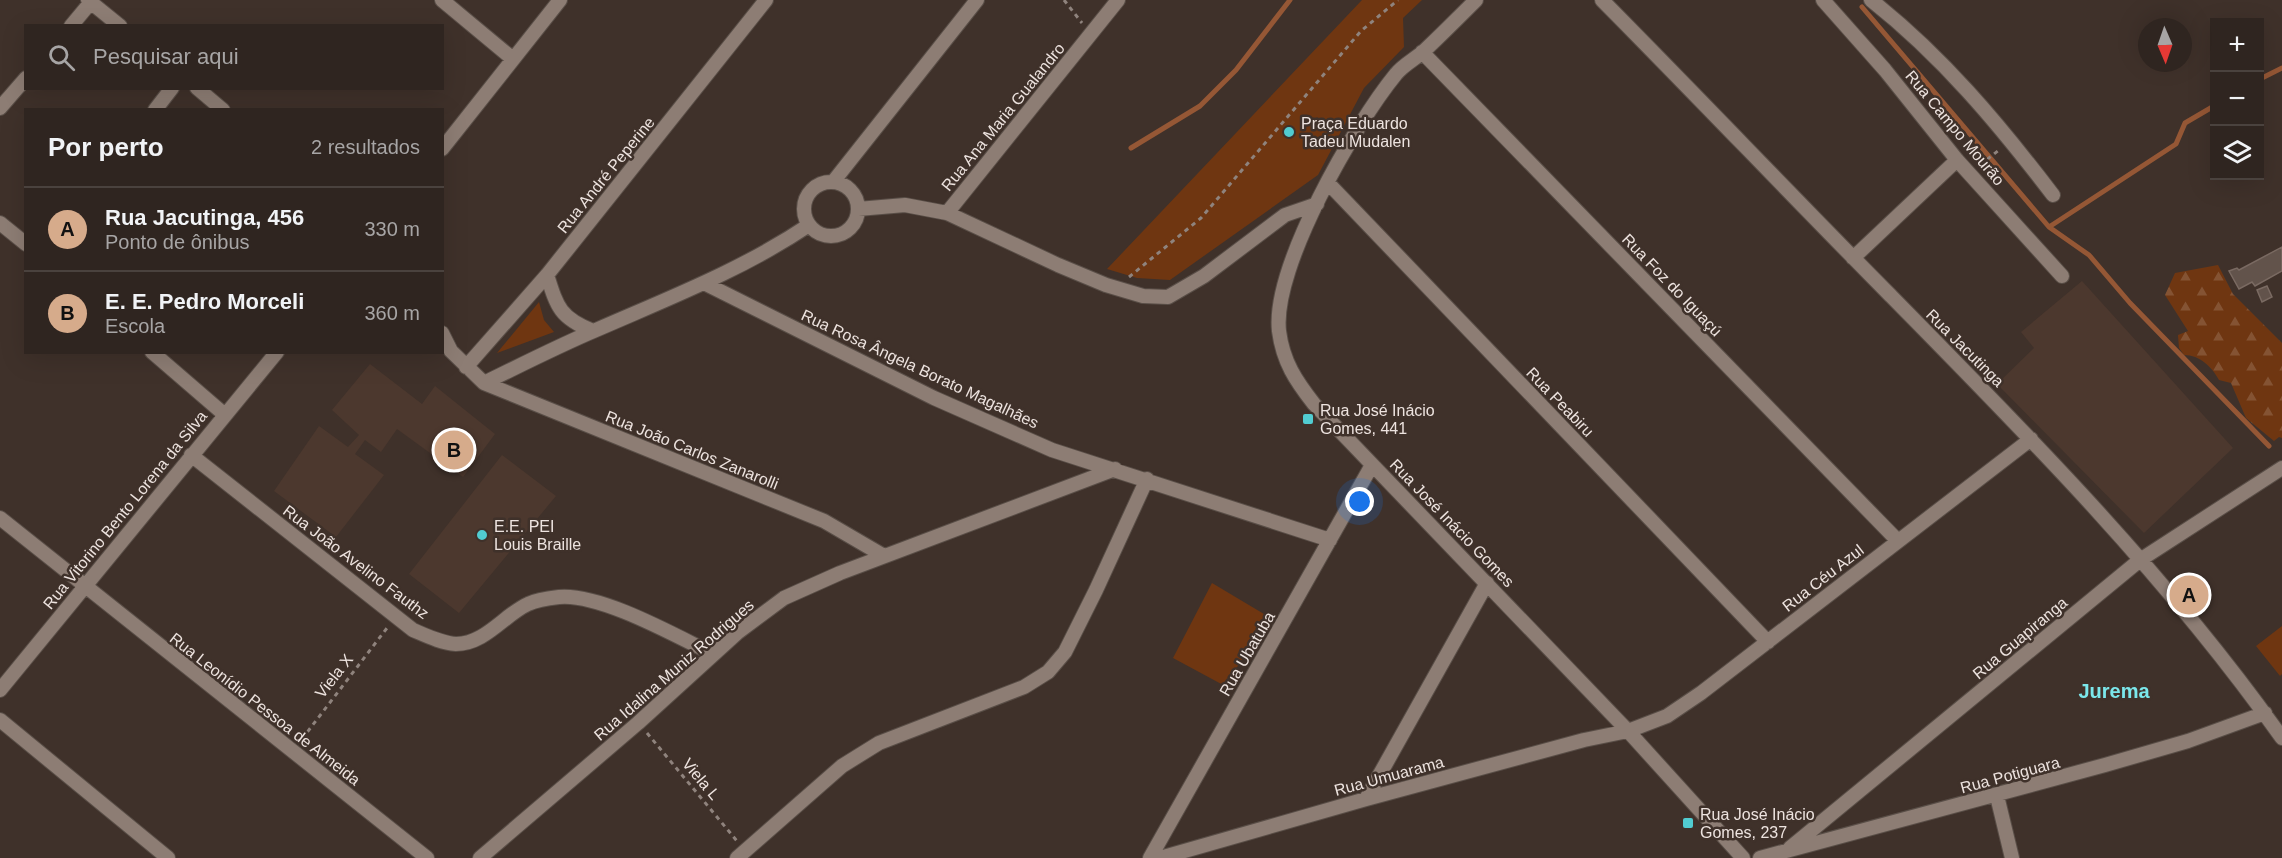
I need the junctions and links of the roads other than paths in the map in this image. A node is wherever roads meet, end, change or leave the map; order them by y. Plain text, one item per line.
1 (442, 0) edge
2 (560, 0) edge
3 (766, 0) edge
4 (977, 0) edge
5 (1118, 0) edge
6 (1476, 0) edge
7 (1602, 0) edge
8 (1824, 0) edge
9 (1871, 0) edge
10 (90, 1) edge
11 (73, 24) edge
12 (118, 24) edge
13 (1422, 52) junction
14 (513, 59) junction
15 (24, 80) edge
16 (170, 90) edge
17 (199, 90) edge
18 (0, 108) edge
19 (156, 108) edge
20 (221, 108) edge
21 (444, 146) edge
22 (1957, 160) junction
23 (833, 182) junction
24 (1329, 184) junction
25 (2053, 195) dead end
26 (1317, 204) junction
27 (858, 209) junction
28 (947, 213) junction
29 (0, 223) edge
30 (808, 225) junction
31 (24, 242) edge
32 (1853, 258) junction
33 (547, 275) junction
34 (2062, 276) dead end
35 (706, 284) junction
36 (593, 331) junction
37 (444, 337) edge
38 (154, 354) edge
39 (275, 354) edge
40 (466, 367) junction
41 (484, 383) junction
42 (225, 415) junction
43 (2031, 439) junction
44 (191, 455) junction
45 (1372, 465) junction
46 (2282, 468) edge
47 (1115, 469) junction
48 (1147, 479) junction
49 (0, 518) edge
50 (1330, 540) junction
51 (1898, 541) junction
52 (884, 556) junction
53 (2140, 560) junction
54 (1487, 583) junction
55 (83, 586) junction
56 (1768, 642) junction
57 (713, 654) junction
58 (0, 690) edge
59 (2265, 713) junction
60 (0, 720) edge
61 (1628, 731) junction
62 (2282, 738) edge
63 (1997, 796) junction
64 (1366, 799) junction
65 (1790, 848) junction
66 (741, 854) edge
67 (168, 858) edge
68 (427, 858) edge
69 (480, 858) edge
70 (1150, 858) edge
71 (1160, 858) edge
72 (1743, 858) edge
73 (1760, 858) edge
74 (2012, 858) edge

1 - 14 street
2 - 14 street
3 - 33 street, Rua André Peperine
4 - 23 street
5 - 28 street, Rua Ana Maria Gualandro
6 - 13 street, Rua José Inácio Gomes
7 - 32 street, Rua Jacutinga
8 - 22 street, Rua Campo Mourão
9 - 25 street
10 - 11 street
10 - 12 street
13 - 24 street, Rua José Inácio Gomes
13 - 51 street, Rua Foz do Iguaçú
14 - 21 street
15 - 18 street
16 - 19 street
17 - 20 street
22 - 32 street
22 - 34 street, Rua Campo Mourão
23 - 27 street
23 - 30 street
24 - 26 street, Rua José Inácio Gomes
24 - 56 street, Rua Peabiru
26 - 28 street
26 - 45 street, Rua José Inácio Gomes
27 - 28 street, Rua Ana Maria Gualandro
27 - 30 street
29 - 31 street
30 - 35 street
32 - 43 street, Rua Jacutinga
33 - 36 street
33 - 40 street, Rua André Peperine
35 - 36 street
35 - 47 street, Rua Rosa Ângela Borato Magalhães
36 - 41 street
37 - 40 street, Rua João Carlos Zanarolli
38 - 42 street
39 - 42 street, Rua Vitorino Bento Lorena da Silva
40 - 41 street, Rua João Carlos Zanarolli
41 - 52 street, Rua João Carlos Zanarolli
42 - 44 street, Rua Vitorino Bento Lorena da Silva
43 - 51 street, Rua Céu Azul
43 - 53 street, Rua Jacutinga
44 - 55 street, Rua Vitorino Bento Lorena da Silva
44 - 57 street, Rua João Avelino Fauthz
45 - 50 street, Rua Ubatuba
45 - 54 street, Rua José Inácio Gomes
46 - 53 street, Rua Guapiranga
47 - 48 street, Rua Rosa Ângela Borato Magalhães
47 - 52 street, Rua Idalina Muniz Rodrigues
48 - 50 street, Rua Rosa Ângela Borato Magalhães
48 - 66 street
49 - 55 street, Rua Leonídio Pessoa de Almeida
50 - 70 street, Rua Ubatuba
51 - 56 street, Rua Céu Azul
52 - 57 street, Rua Idalina Muniz Rodrigues
53 - 59 street, Rua Jacutinga
53 - 65 street, Rua Guapiranga
54 - 61 street, Rua José Inácio Gomes
54 - 64 street
55 - 58 street, Rua Vitorino Bento Lorena da Silva
55 - 68 street, Rua Leonídio Pessoa de Almeida
56 - 61 street, Rua Céu Azul
57 - 69 street, Rua Idalina Muniz Rodrigues
59 - 62 street, Rua Jacutinga
59 - 63 street, Rua Potiguara
60 - 67 street
61 - 64 street, Rua Umuarama
61 - 72 street, Rua José Inácio Gomes
63 - 65 street, Rua Potiguara
63 - 74 street
64 - 71 street, Rua Umuarama
65 - 73 street, Rua Potiguara

